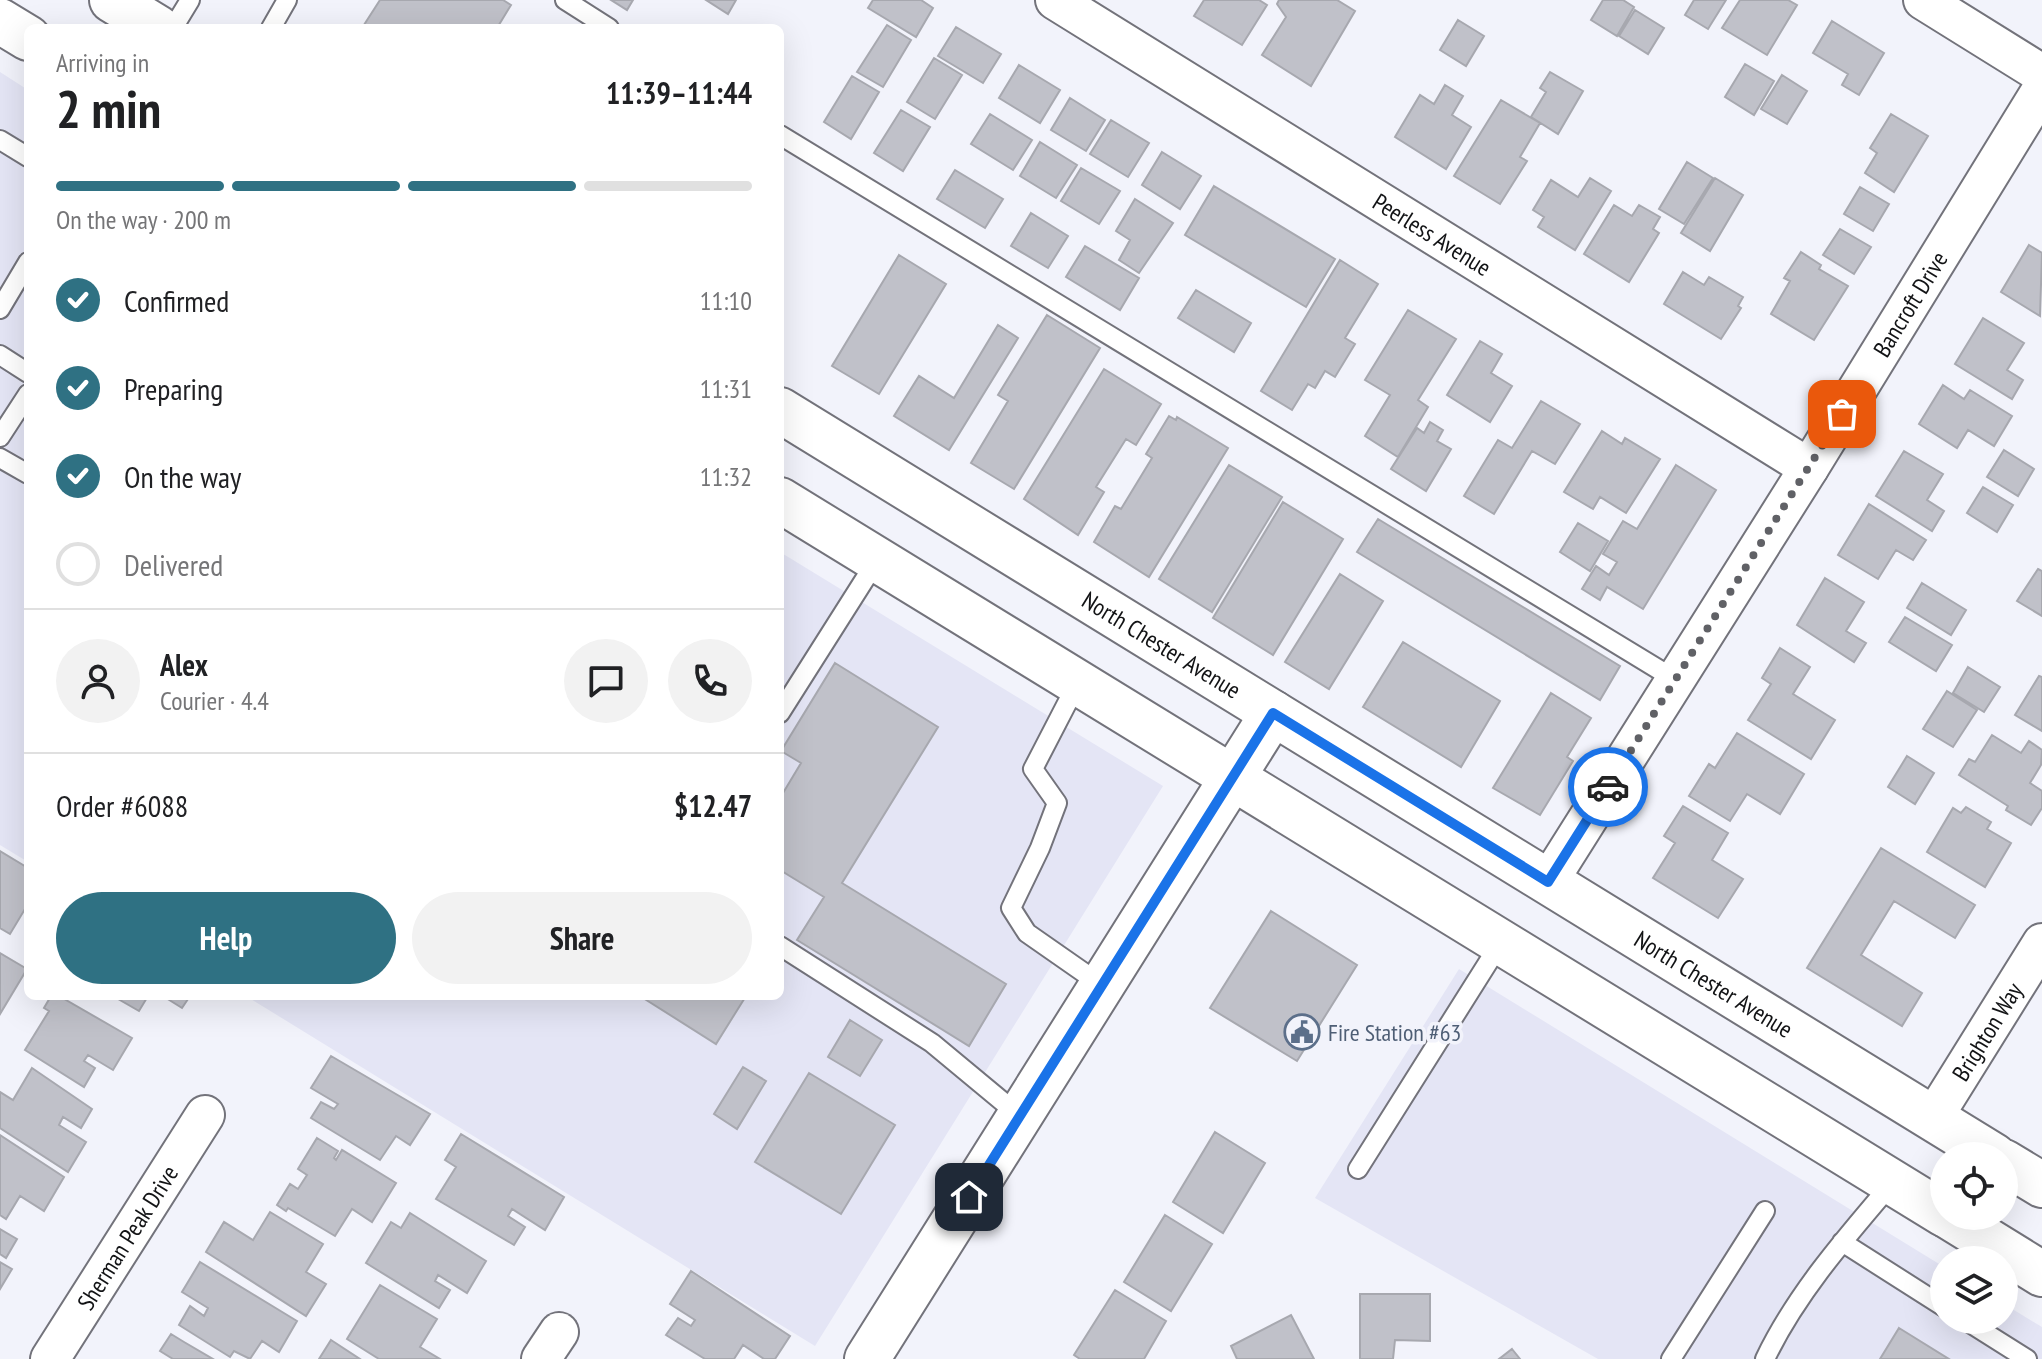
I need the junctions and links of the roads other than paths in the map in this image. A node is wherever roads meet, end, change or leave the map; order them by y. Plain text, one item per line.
1 (112, 0) edge
2 (190, 0) edge
3 (287, 0) edge
4 (565, 0) edge
5 (1055, 0) edge
6 (1923, 0) edge
7 (151, 24) edge
8 (175, 24) edge
9 (273, 24) edge
10 (603, 24) edge
11 (2042, 74) edge
12 (2042, 89) edge
13 (784, 137) edge
14 (0, 140) edge
15 (24, 155) edge
16 (24, 269) edge
17 (0, 309) edge
18 (0, 355) edge
19 (24, 370) edge
20 (24, 400) edge
21 (798, 428) edge
22 (0, 437) edge
23 (0, 458) edge
24 (1809, 468) junction
25 (24, 472) edge
26 (784, 502) edge
27 (877, 559) junction
28 (1676, 680) junction
29 (1078, 682) junction
30 (784, 707) edge
31 (1273, 713) junction
32 (1234, 778) junction
33 (1548, 882) junction
34 (1501, 942) junction
35 (2042, 943) edge
36 (784, 949) edge
37 (1103, 986) junction
38 (205, 1115) dead end
39 (1020, 1116) junction
40 (1933, 1118) junction
41 (1972, 1142) edge
42 (1358, 1169) dead end
43 (2018, 1170) edge
44 (1893, 1182) junction
45 (2042, 1185) edge
46 (1930, 1205) edge
47 (1765, 1211) dead end
48 (1970, 1230) edge
49 (1842, 1242) junction
50 (2042, 1274) edge
51 (1930, 1298) edge
52 (1987, 1334) edge
53 (50, 1359) edge
54 (867, 1359) edge
55 (1671, 1359) edge
56 (1765, 1359) edge
57 (2027, 1359) edge

1 - 7 main road
2 - 8 lane
3 - 9 lane
4 - 10 lane
5 - 24 street, Peerless Avenue
6 - 11 street
12 - 24 street, Bancroft Drive
13 - 28 lane
14 - 15 lane
16 - 17 lane
18 - 19 lane
20 - 22 lane
21 - 31 main road, North Chester Avenue
23 - 25 lane
24 - 28 street, Bancroft Drive
26 - 27 main road
27 - 29 main road
27 - 30 lane
28 - 33 street, Bancroft Drive
29 - 32 main road
29 - 37 lane
31 - 32 main road
31 - 33 main road, North Chester Avenue
32 - 34 main road
32 - 37 main road
33 - 40 main road, North Chester Avenue
34 - 42 lane
34 - 44 main road
35 - 40 street, Brighton Way
36 - 39 lane
37 - 39 main road
38 - 53 street, Sherman Peak Drive
39 - 54 main road
40 - 41 main road, North Chester Avenue
43 - 45 main road
44 - 46 main road
44 - 49 lane
47 - 55 lane
48 - 50 main road
49 - 51 lane
49 - 56 lane
52 - 57 lane

